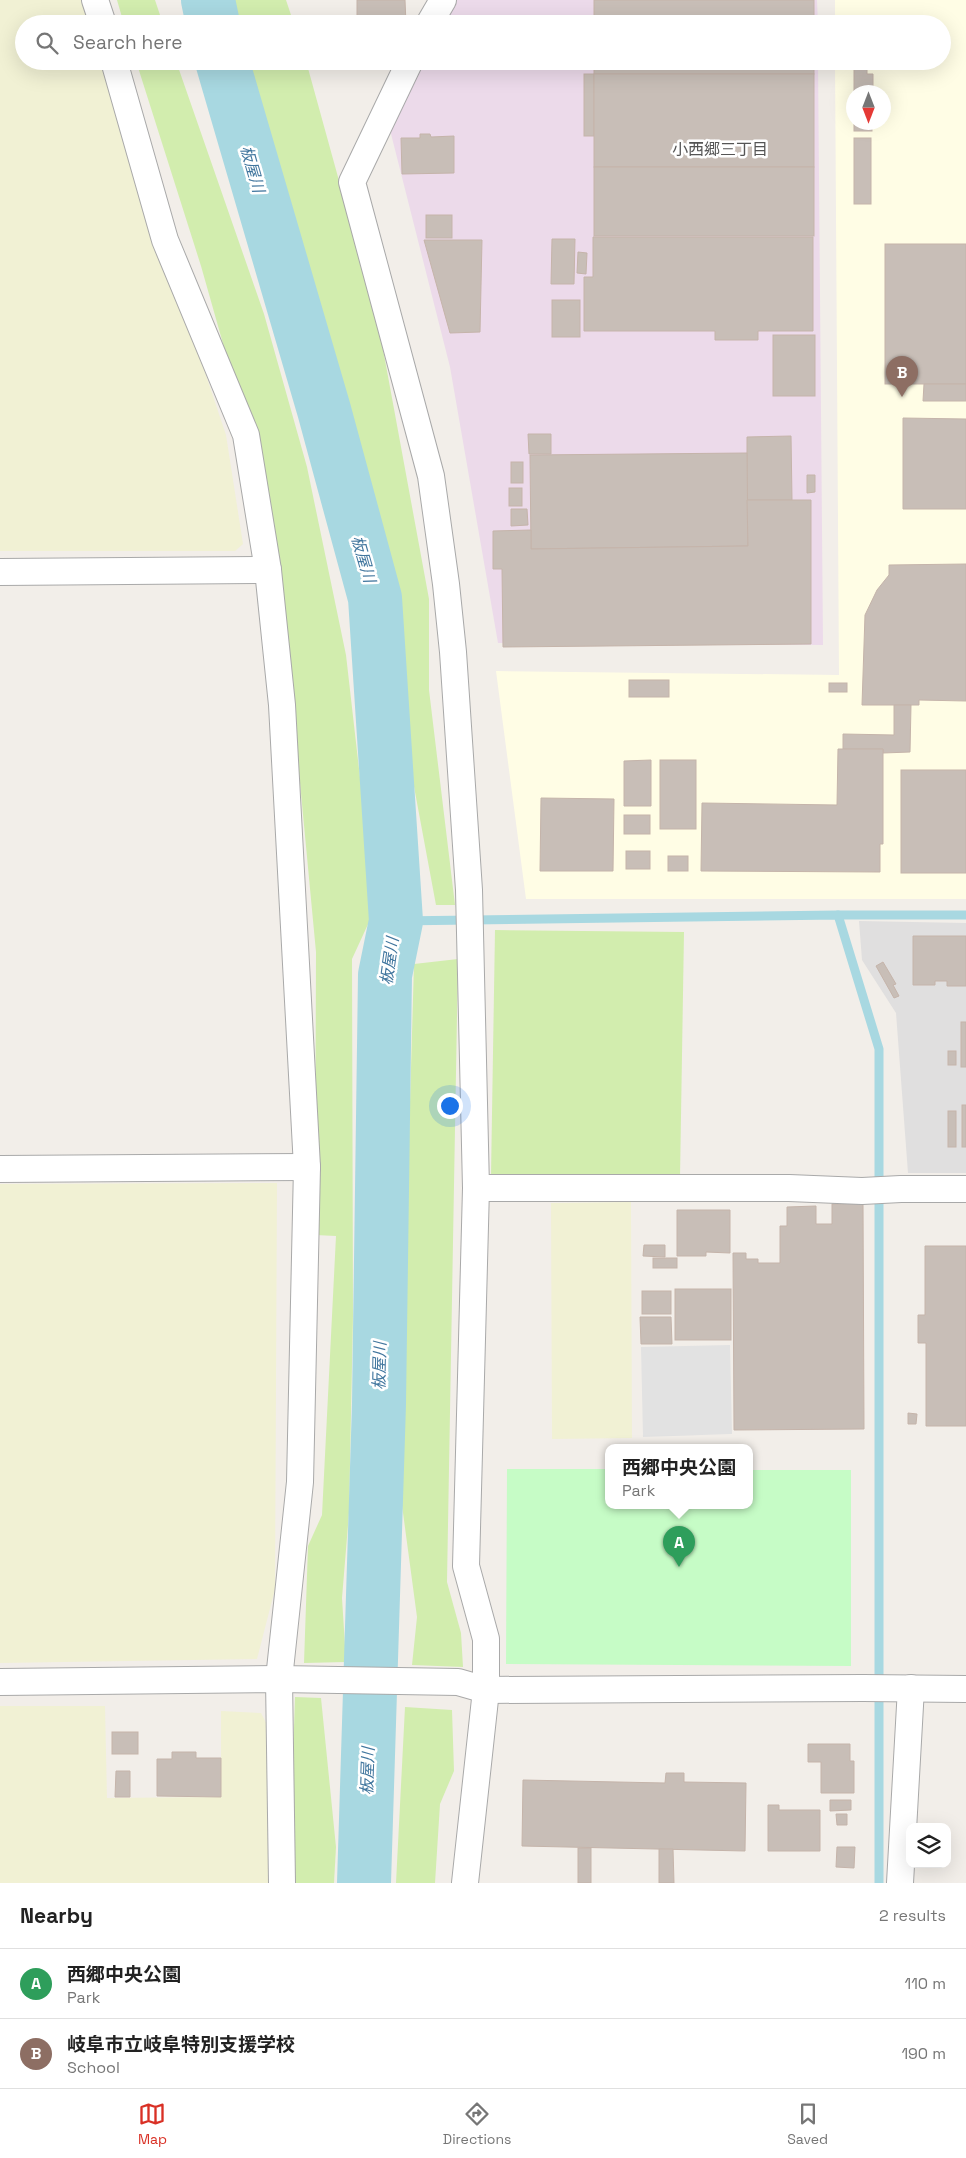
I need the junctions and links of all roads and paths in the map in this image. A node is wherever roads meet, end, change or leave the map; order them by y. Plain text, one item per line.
1 (95, 0) edge
2 (443, 0) edge
3 (100, 15) edge
4 (434, 15) edge
5 (117, 70) edge
6 (406, 70) edge
7 (268, 570) junction
8 (0, 572) edge
9 (307, 1167) junction
10 (0, 1169) edge
11 (476, 1188) junction
12 (966, 1189) edge
13 (279, 1679) junction
14 (0, 1682) edge
15 (911, 1688) junction
16 (486, 1690) junction
17 (966, 1690) edge
18 (282, 1883) edge
19 (465, 1883) edge
20 (900, 1883) edge

1 - 3 street
2 - 4 street
5 - 7 street
6 - 11 street
7 - 8 street
7 - 9 street
9 - 10 street
9 - 13 street
11 - 12 street
11 - 16 street
13 - 14 street
13 - 16 street
13 - 18 street
15 - 16 street
15 - 17 street
15 - 20 street
16 - 19 street

